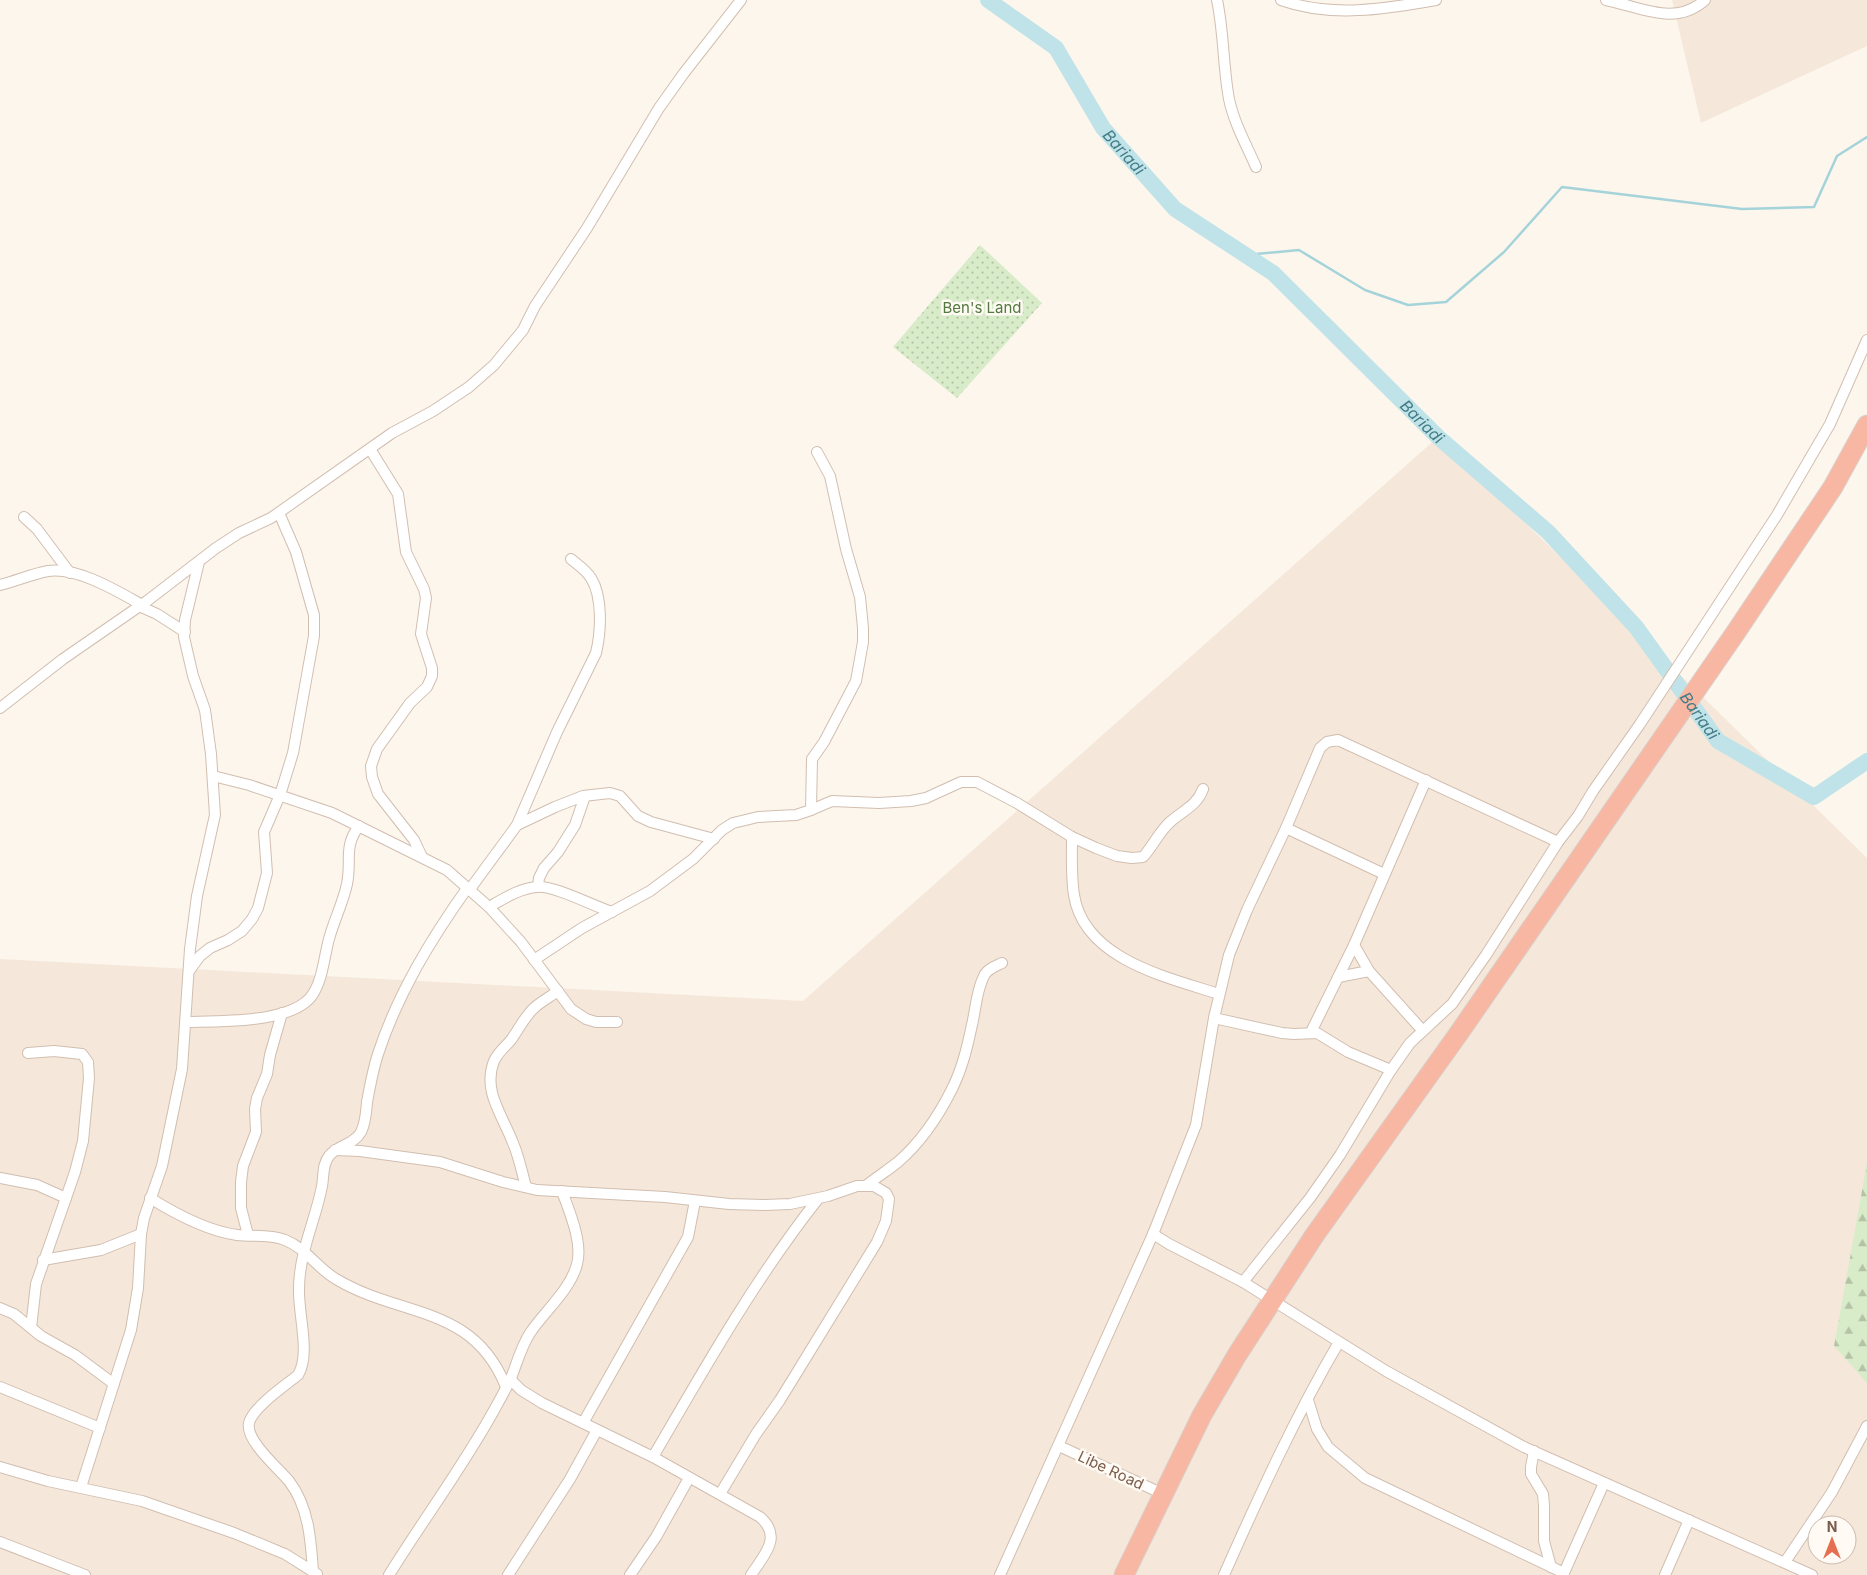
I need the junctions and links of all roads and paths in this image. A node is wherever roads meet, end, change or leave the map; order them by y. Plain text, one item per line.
1 (741, 0) edge
2 (1217, 0) edge
3 (1281, 0) edge
4 (1436, 0) edge
5 (1606, 0) edge
6 (1705, 0) edge
7 (1256, 167) dead end
8 (1867, 340) edge
9 (1867, 425) edge
10 (370, 449) junction
11 (817, 452) dead end
12 (279, 513) junction
13 (24, 517) dead end
14 (571, 559) dead end
15 (199, 562) junction
16 (70, 573) junction
17 (0, 585) edge
18 (141, 606) junction
19 (185, 632) junction
20 (0, 708) edge
21 (212, 776) junction
22 (1426, 780) junction
23 (1203, 789) dead end
24 (280, 796) junction
25 (585, 796) junction
26 (811, 810) junction
27 (518, 825) junction
28 (359, 826) junction
29 (1286, 828) junction
30 (1072, 837) junction
31 (714, 839) junction
32 (1558, 842) junction
33 (422, 857) junction
34 (1384, 874) junction
35 (538, 886) junction
36 (469, 888) junction
37 (489, 907) junction
38 (612, 912) junction
39 (1354, 945) junction
40 (534, 960) junction
41 (1002, 963) dead end
42 (189, 971) junction
43 (1369, 971) junction
44 (1338, 977) junction
45 (558, 992) junction
46 (1219, 994) junction
47 (282, 1013) junction
48 (1214, 1018) junction
49 (186, 1022) junction
50 (617, 1022) dead end
51 (1422, 1030) junction
52 (1311, 1032) junction
53 (28, 1053) dead end
54 (1391, 1070) junction
55 (335, 1150) junction
56 (0, 1178) edge
57 (867, 1185) junction
58 (526, 1187) junction
59 (562, 1191) junction
60 (66, 1198) junction
61 (150, 1198) junction
62 (818, 1199) junction
63 (695, 1201) junction
64 (141, 1234) junction
65 (1154, 1234) junction
66 (248, 1236) junction
67 (304, 1252) junction
68 (43, 1260) junction
69 (1243, 1282) junction
70 (1273, 1301) junction
71 (0, 1308) edge
72 (31, 1328) junction
73 (1339, 1342) junction
74 (508, 1383) junction
75 (114, 1384) junction
76 (0, 1387) edge
77 (1308, 1400) junction
78 (583, 1423) junction
79 (1867, 1426) edge
80 (100, 1428) junction
81 (597, 1430) junction
82 (1059, 1446) junction
83 (1534, 1452) junction
84 (653, 1457) junction
85 (0, 1467) edge
86 (689, 1478) junction
87 (1604, 1483) junction
88 (80, 1487) junction
89 (720, 1494) junction
90 (1163, 1494) junction
91 (1689, 1520) junction
92 (0, 1542) edge
93 (1785, 1562) junction
94 (1551, 1567) junction
95 (316, 1574) edge
96 (1564, 1574) edge
97 (85, 1575) edge
98 (389, 1575) edge
99 (508, 1575) edge
100 (630, 1575) edge
101 (751, 1575) edge
102 (1000, 1575) edge
103 (1124, 1575) edge
104 (1224, 1575) edge
105 (1665, 1575) edge
106 (1812, 1575) edge

1 - 10 street
2 - 7 street
3 - 4 street
5 - 6 street
8 - 32 street
9 - 70 highway
10 - 12 street
10 - 33 street
11 - 26 street
12 - 15 street
12 - 24 street
13 - 16 street
14 - 27 street
15 - 18 street
15 - 19 street
16 - 17 street
16 - 18 street
18 - 19 street
18 - 20 street
19 - 21 street
21 - 24 street
21 - 42 street
22 - 29 street
22 - 32 street
22 - 34 street
23 - 30 street
24 - 28 street
24 - 42 street
25 - 27 street
25 - 31 street
25 - 35 street
26 - 30 street
26 - 31 street
27 - 36 street
28 - 33 street
28 - 47 street
29 - 34 street
29 - 46 street
30 - 46 street
31 - 38 street
32 - 51 street
33 - 36 street
34 - 39 street
35 - 37 street
35 - 38 street
36 - 37 street
36 - 55 street
37 - 40 street
38 - 40 street
39 - 43 street
39 - 44 street
40 - 45 street
41 - 57 street
42 - 49 street
43 - 44 street
43 - 51 street
44 - 52 street
45 - 50 street
45 - 58 street
46 - 48 street
47 - 49 street
47 - 66 street
48 - 52 street
48 - 65 street
49 - 61 street
51 - 54 street
52 - 54 street
53 - 60 street
54 - 69 street
55 - 58 street
55 - 67 street
56 - 60 street
57 - 62 street
57 - 89 street
58 - 59 street
59 - 63 street
59 - 74 street
60 - 68 street
61 - 64 street
61 - 66 street
62 - 63 street
62 - 84 street
63 - 78 street
64 - 68 street
64 - 75 street
65 - 69 street
65 - 82 street
66 - 67 street
67 - 74 street
67 - 95 street
68 - 72 street
69 - 70 street
70 - 73 street
70 - 90 highway
71 - 72 street
72 - 75 street
73 - 77 street
73 - 83 street
74 - 78 street
74 - 98 street
75 - 80 street
76 - 80 street
77 - 94 street
77 - 104 street
78 - 81 street
79 - 93 street
80 - 88 street
81 - 84 street
81 - 99 street
82 - 90 street, Libe Road
82 - 102 street
83 - 87 street
83 - 94 street
84 - 86 street
85 - 88 street
86 - 89 street
86 - 100 street
87 - 91 street
87 - 96 street
88 - 95 street
89 - 101 street
90 - 103 highway
91 - 93 street
91 - 105 street
92 - 97 street
93 - 106 street
94 - 96 street

